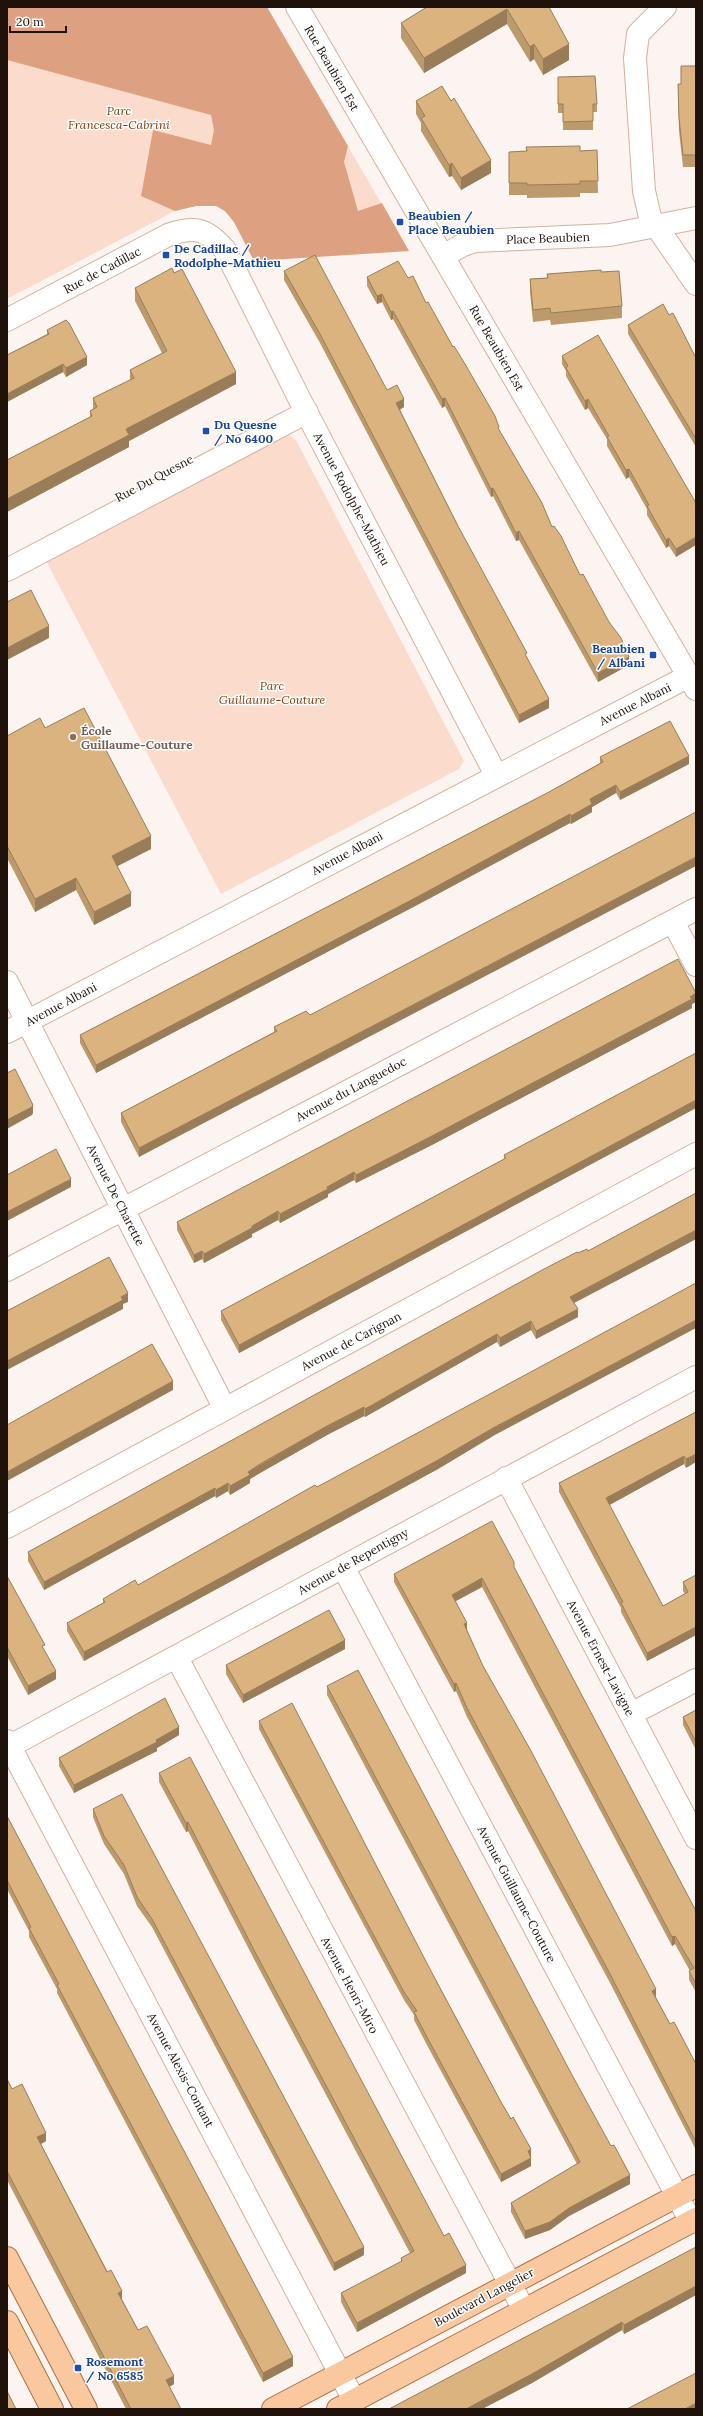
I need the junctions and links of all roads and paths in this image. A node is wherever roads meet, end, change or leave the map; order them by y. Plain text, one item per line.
1 (296, 7) edge
2 (665, 7) edge
3 (696, 218) edge
4 (655, 226) junction
5 (200, 229) joint
6 (443, 256) junction
7 (696, 284) edge
8 (7, 320) edge
9 (303, 406) junction
10 (7, 555) edge
11 (7, 570) edge
12 (692, 683) edge
13 (496, 775) junction
14 (696, 909) edge
15 (673, 922) junction
16 (696, 965) edge
17 (7, 982) edge
18 (27, 1021) junction
19 (7, 1032) edge
20 (696, 1154) edge
21 (123, 1209) junction
22 (7, 1270) edge
23 (696, 1377) edge
24 (225, 1409) junction
25 (506, 1478) junction
26 (7, 1527) edge
27 (343, 1567) junction
28 (177, 1658) junction
29 (696, 1680) edge
30 (631, 1714) junction
31 (9, 1744) edge
32 (696, 1838) edge
33 (687, 2191) edge
34 (694, 2220) edge
35 (7, 2258) edge
36 (509, 2284) junction
37 (524, 2310) junction
38 (7, 2322) edge
39 (339, 2374) junction
40 (346, 2405) edge
41 (52, 2409) edge
42 (86, 2409) edge
43 (273, 2409) edge

1 - 6 street, Rue Beaubien Est
2 - 4 street
3 - 4 street, Place Beaubien
4 - 6 street, Place Beaubien
4 - 7 street
5 - 8 street, Rue de Cadillac
5 - 9 street, Avenue Rodolphe-Mathieu
6 - 12 street, Rue Beaubien Est
9 - 10 street, Rue Du Quesne
9 - 11 street
9 - 13 street, Avenue Rodolphe-Mathieu
12 - 13 street, Avenue Albani
13 - 18 street, Avenue Albani
14 - 15 street, Avenue du Languedoc
15 - 16 street
15 - 21 street, Avenue du Languedoc
17 - 18 street, Avenue De Charette
18 - 19 street, Avenue Albani
18 - 21 street, Avenue De Charette
20 - 24 street, Avenue de Carignan
21 - 22 street, Avenue du Languedoc
21 - 24 street, Avenue De Charette
23 - 25 street, Avenue de Repentigny
24 - 26 street, Avenue de Carignan
25 - 27 street, Avenue de Repentigny
25 - 30 street, Avenue Ernest-Lavigne
27 - 28 street, Avenue de Repentigny
27 - 33 street, Avenue Guillaume-Couture
28 - 31 street, Avenue de Repentigny
28 - 36 street, Avenue Henri-Miro
29 - 30 street
30 - 32 street, Avenue Ernest-Lavigne
31 - 39 street, Avenue Alexis-Contant
33 - 34 street, Avenue Guillaume-Couture
33 - 36 main road, Boulevard Langelier
34 - 37 main road
35 - 42 main road
36 - 37 street, Avenue Henri-Miro
36 - 39 main road, Boulevard Langelier
37 - 40 main road
38 - 41 main road
39 - 40 street, Avenue Alexis-Contant
39 - 43 main road, Boulevard Langelier

